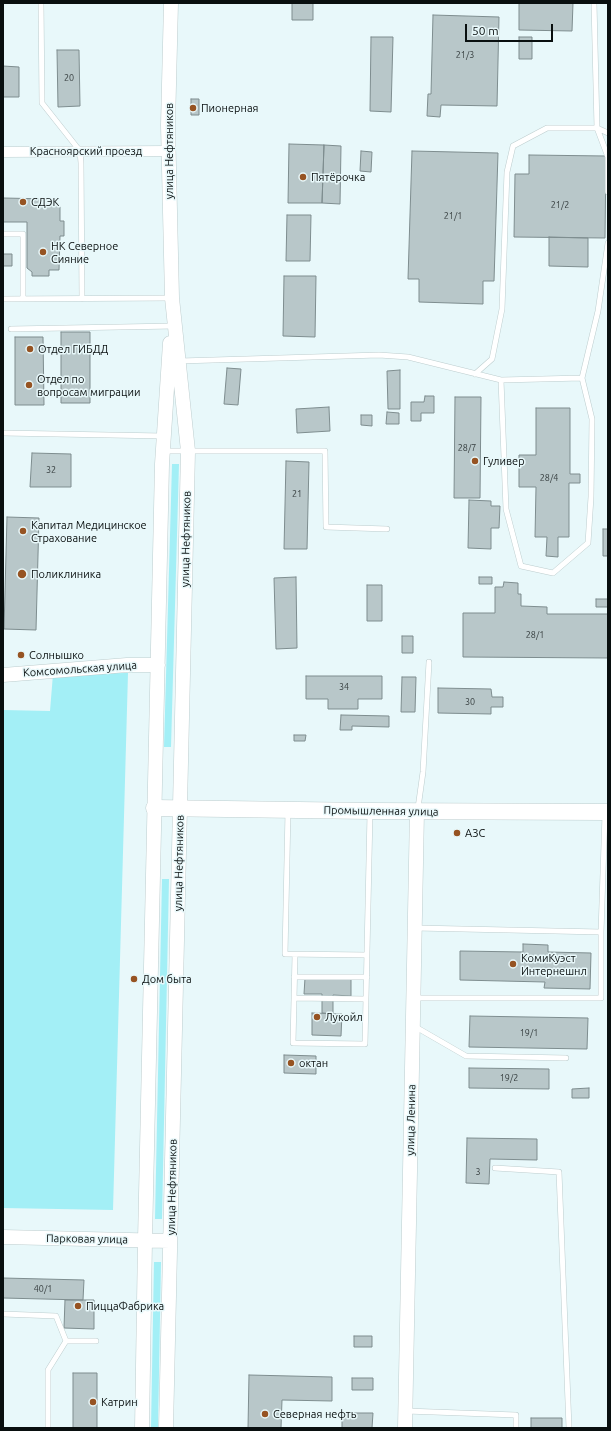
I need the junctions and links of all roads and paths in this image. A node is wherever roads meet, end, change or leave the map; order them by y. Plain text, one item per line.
1 (41, 3) edge
2 (171, 3) edge
3 (594, 3) edge
4 (597, 128) junction
5 (608, 132) edge
6 (80, 151) junction
7 (168, 151) junction
8 (3, 152) edge
9 (608, 192) edge
10 (3, 234) edge
11 (608, 243) edge
12 (172, 298) junction
13 (3, 299) edge
14 (22, 299) junction
15 (82, 299) junction
16 (173, 326) junction
17 (11, 329) dead end
18 (174, 361) junction
19 (474, 374) junction
20 (582, 378) junction
21 (501, 380) junction
22 (3, 433) edge
23 (164, 436) junction
24 (163, 451) junction
25 (188, 451) junction
26 (387, 528) dead end
27 (429, 662) dead end
28 (158, 665) junction
29 (3, 675) edge
30 (154, 808) junction
31 (180, 808) junction
32 (288, 810) junction
33 (370, 811) junction
34 (417, 812) junction
35 (607, 812) edge
36 (415, 928) junction
37 (602, 932) junction
38 (295, 955) junction
39 (367, 955) junction
40 (294, 977) junction
41 (367, 977) junction
42 (294, 998) junction
43 (413, 998) junction
44 (366, 999) junction
45 (413, 1026) junction
46 (566, 1058) dead end
47 (495, 1168) dead end
48 (3, 1237) edge
49 (145, 1240) junction
50 (170, 1241) junction
51 (3, 1314) edge
52 (66, 1341) junction
53 (96, 1341) dead end
54 (405, 1411) junction
55 (48, 1428) edge
56 (142, 1428) edge
57 (166, 1428) edge
58 (405, 1428) edge
59 (516, 1428) edge
60 (569, 1428) edge

1 - 6 lane
2 - 7 main road, улица Нефтяников
3 - 4 lane
4 - 5 lane
4 - 9 lane
4 - 19 lane
6 - 7 street, Красноярский проезд
6 - 8 street, Красноярский проезд
6 - 15 lane
7 - 12 main road, улица Нефтяников
10 - 14 lane
11 - 20 lane
12 - 15 lane
12 - 16 main road, улица Нефтяников
13 - 14 lane
14 - 15 lane
16 - 17 lane
16 - 18 main road, улица Нефтяников
18 - 19 lane
18 - 23 main road, улица Нефтяников
18 - 25 main road, улица Нефтяников
19 - 21 lane
20 - 21 lane
20 - 21 lane
22 - 23 lane
23 - 24 main road, улица Нефтяников
24 - 25 lane
24 - 28 main road, улица Нефтяников
25 - 26 lane
25 - 31 main road, улица Нефтяников
27 - 34 lane
28 - 29 main road, Комсомольская улица
28 - 30 main road, улица Нефтяников
30 - 31 main road, Промышленная улица
30 - 49 main road, улица Нефтяников
31 - 32 main road, Промышленная улица
31 - 50 main road, улица Нефтяников
32 - 33 main road, Промышленная улица
32 - 38 lane
33 - 34 main road, Промышленная улица
33 - 39 lane
34 - 35 main road, Промышленная улица
34 - 36 main road, улица Ленина
35 - 37 lane
36 - 37 lane
36 - 43 main road, улица Ленина
37 - 43 lane
38 - 39 lane
38 - 40 lane
39 - 41 lane
40 - 41 lane
40 - 42 lane
41 - 44 lane
42 - 44 lane
42 - 44 lane
43 - 45 main road, улица Ленина
45 - 46 lane
45 - 54 main road, улица Ленина
47 - 60 lane
48 - 49 main road, Парковая улица
49 - 50 main road, Парковая улица
49 - 56 main road, улица Нефтяников
50 - 57 main road, улица Нефтяников
51 - 52 lane
52 - 53 lane
52 - 55 lane
54 - 58 main road, улица Ленина
54 - 59 lane

